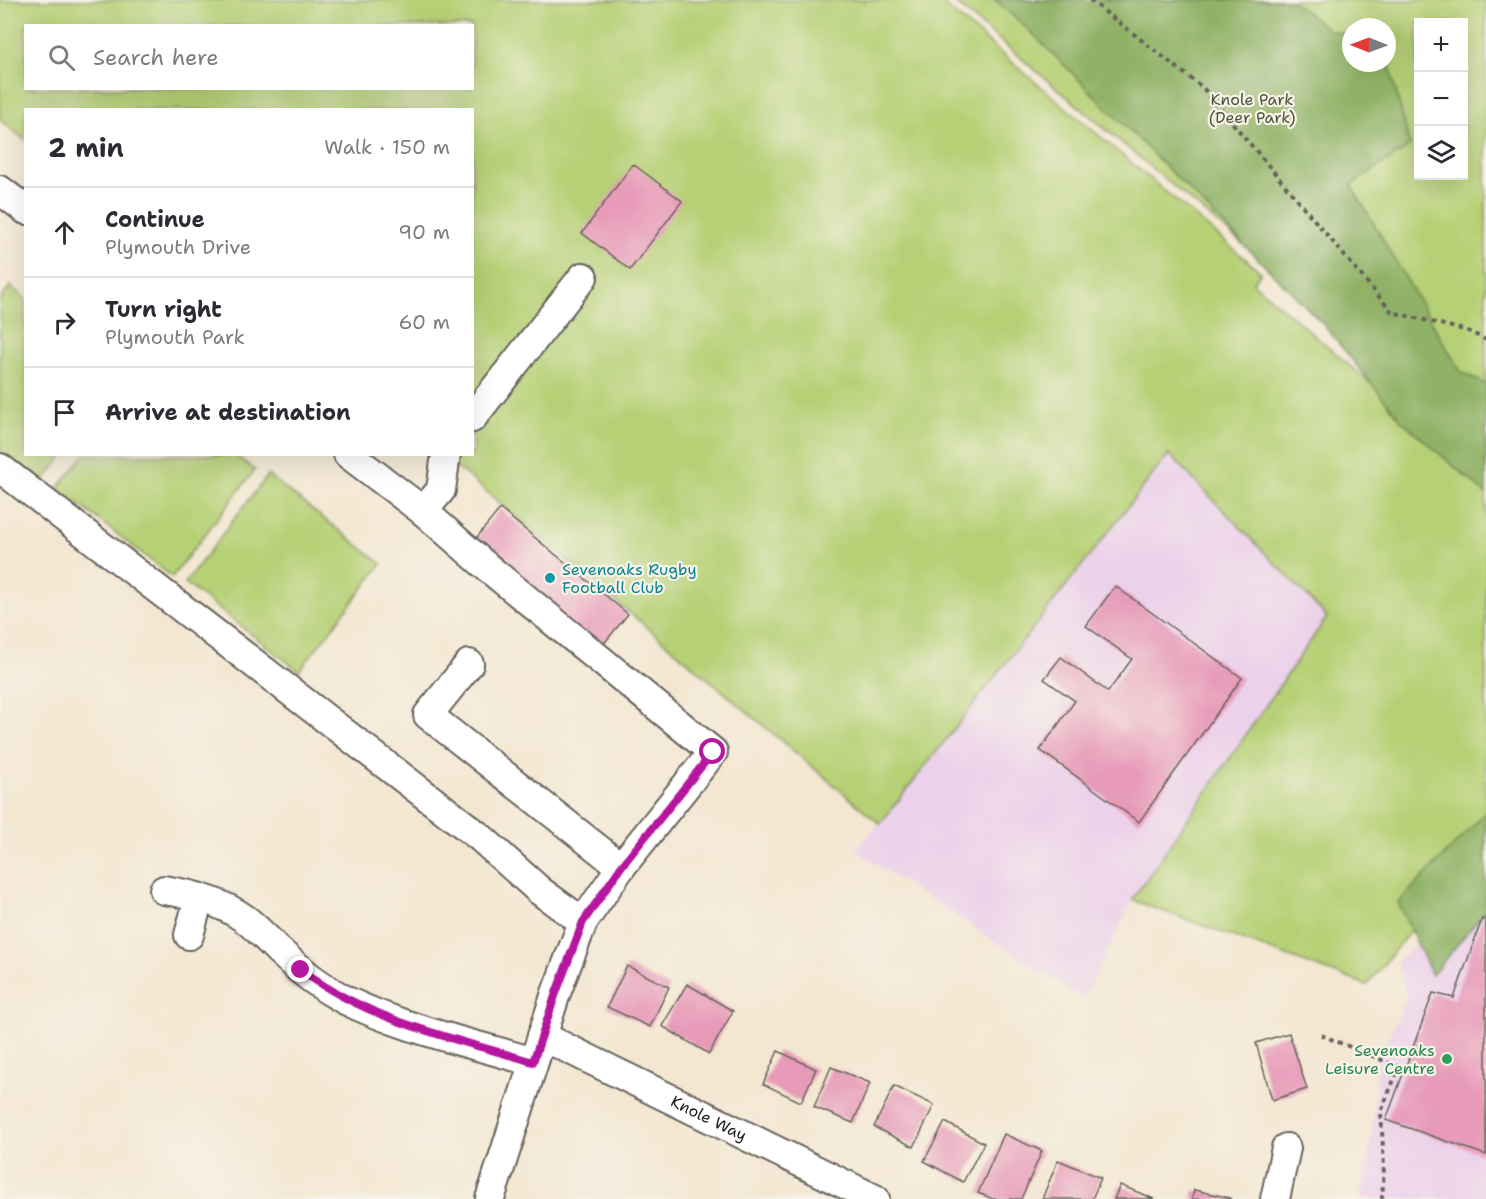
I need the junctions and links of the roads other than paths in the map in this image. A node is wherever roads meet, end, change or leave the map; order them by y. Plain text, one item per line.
1 (0, 190) edge
2 (24, 208) edge
3 (583, 277) dead end
4 (474, 415) edge
5 (351, 456) edge
6 (446, 456) edge
7 (0, 468) edge
8 (423, 511) junction
9 (469, 664) dead end
10 (621, 867) junction
11 (164, 890) dead end
12 (199, 898) junction
13 (583, 922) junction
14 (189, 935) dead end
15 (538, 1049) junction
16 (1286, 1148) dead end
17 (490, 1199) edge
18 (875, 1199) edge
19 (1275, 1199) edge

1 - 2 street
3 - 4 street
5 - 8 street
6 - 8 street
7 - 13 street
8 - 10 street
9 - 10 street
10 - 13 street
11 - 12 street, Knole Way
12 - 14 street
12 - 15 street, Knole Way
13 - 15 street
15 - 17 street
15 - 18 street, Knole Way
16 - 19 street

